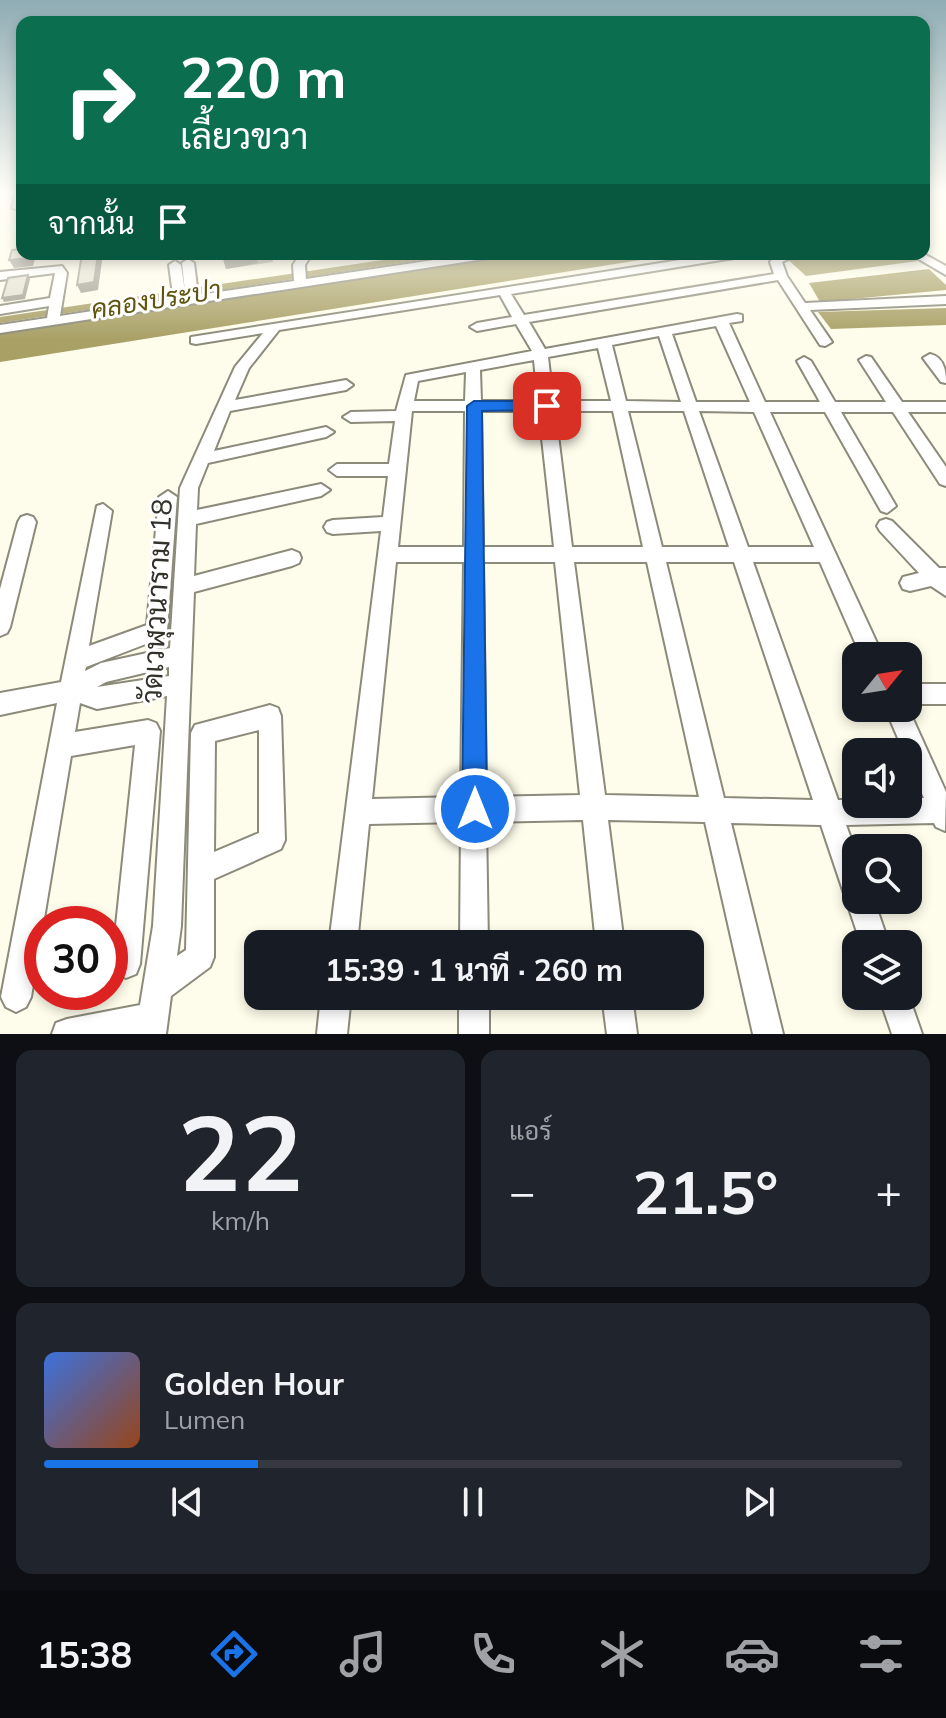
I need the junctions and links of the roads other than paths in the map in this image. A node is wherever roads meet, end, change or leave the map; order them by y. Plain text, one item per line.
1 (181, 260) edge
2 (302, 260) edge
3 (458, 260) edge
4 (703, 260) edge
5 (777, 260) edge
6 (927, 260) edge
7 (946, 271) edge
8 (0, 276) edge
9 (781, 276) junction
10 (300, 284) junction
11 (504, 292) junction
12 (946, 300) edge
13 (186, 301) junction
14 (801, 307) junction
15 (0, 310) edge
16 (55, 310) junction
17 (521, 320) junction
18 (275, 327) junction
19 (477, 327) dead end
20 (0, 329) edge
21 (664, 331) junction
22 (196, 340) dead end
23 (604, 342) junction
24 (825, 342) dead end
25 (540, 353) junction
26 (930, 358) dead end
27 (866, 360) dead end
28 (804, 361) dead end
29 (473, 366) junction
30 (946, 379) edge
31 (346, 385) dead end
32 (474, 406) junction
33 (547, 406) junction
34 (619, 406) junction
35 (690, 406) junction
36 (225, 407) junction
37 (760, 407) junction
38 (897, 407) junction
39 (946, 407) edge
40 (831, 408) junction
41 (403, 411) junction
42 (351, 417) dead end
43 (326, 432) dead end
44 (202, 459) junction
45 (337, 470) dead end
46 (397, 470) junction
47 (946, 480) edge
48 (321, 490) dead end
49 (168, 497) dead end
50 (887, 506) dead end
51 (103, 511) dead end
52 (188, 519) junction
53 (27, 522) dead end
54 (390, 523) junction
55 (886, 526) dead end
56 (333, 527) dead end
57 (387, 554) junction
58 (474, 554) junction
59 (564, 554) junction
60 (653, 554) junction
61 (741, 555) junction
62 (827, 555) junction
63 (292, 558) dead end
64 (942, 580) edge
65 (910, 583) dead end
66 (184, 587) junction
67 (0, 627) edge
68 (866, 642) edge
69 (181, 655) junction
70 (78, 660) junction
71 (179, 684) junction
72 (72, 690) junction
73 (922, 694) edge
74 (946, 694) edge
75 (0, 704) edge
76 (902, 722) edge
77 (62, 746) junction
78 (593, 807) junction
79 (715, 808) junction
80 (475, 809) junction
81 (359, 812) junction
82 (829, 813) junction
83 (945, 814) edge
84 (842, 850) edge
85 (201, 871) junction
86 (345, 930) edge
87 (474, 930) edge
88 (608, 930) edge
89 (128, 943) edge
90 (16, 997) dead end
91 (335, 1010) edge
92 (474, 1010) edge
93 (619, 1010) edge
94 (899, 1010) edge
95 (154, 1013) edge
96 (67, 1034) edge
97 (332, 1034) edge
98 (474, 1034) edge
99 (622, 1034) edge
100 (768, 1034) edge
101 (907, 1034) edge

1 - 13 street
2 - 10 street
3 - 10 street
4 - 11 street
5 - 9 street
6 - 7 street
8 - 16 street
9 - 14 street
9 - 17 street
10 - 13 street
11 - 17 street
11 - 18 street
12 - 14 street
13 - 16 street
14 - 24 street
15 - 16 street
16 - 20 street
17 - 19 street
17 - 25 street
18 - 22 street
18 - 36 street, วัดเวฬุวนาราม 18
21 - 23 street
21 - 35 street
21 - 37 street
23 - 25 street
23 - 34 street
25 - 29 street
25 - 33 street
26 - 30 street
27 - 38 street
28 - 40 street
29 - 32 street
29 - 41 street
31 - 36 street
32 - 33 street
32 - 41 street
32 - 58 street
33 - 34 street
33 - 59 street
34 - 35 street
34 - 60 street
35 - 37 street
35 - 61 street
36 - 44 street, วัดเวฬุวนาราม 18
37 - 40 street
37 - 62 street
38 - 39 street
38 - 40 street
38 - 47 street
40 - 50 street
41 - 42 street
41 - 46 street
43 - 44 street
44 - 52 street, วัดเวฬุวนาราม 18
45 - 46 street
46 - 54 street
48 - 52 street
49 - 70 street
51 - 70 street
52 - 66 street, วัดเวฬุวนาราม 18
53 - 67 street
54 - 56 street
54 - 57 street
55 - 64 street
57 - 58 street
57 - 81 street
58 - 59 street
58 - 80 street
59 - 60 street
59 - 78 street
60 - 61 street
60 - 79 street
61 - 62 street
61 - 82 street
62 - 68 street
63 - 66 street
64 - 65 street
66 - 69 street, วัดเวฬุวนาราม 18
69 - 71 street, วัดเวฬุวนาราม 18
69 - 72 street
70 - 72 street
71 - 72 street
71 - 95 street, วัดเวฬุวนาราม 18
72 - 75 street
72 - 77 street
73 - 74 street
76 - 83 street
77 - 89 street
77 - 90 street
78 - 79 street
78 - 80 street
78 - 88 street
79 - 82 street
79 - 100 street
80 - 81 street
80 - 87 street
81 - 86 street
82 - 83 street
82 - 84 street
85 - 85 street
85 - 95 street
91 - 97 street
92 - 98 street
93 - 99 street
94 - 101 street
95 - 96 street

